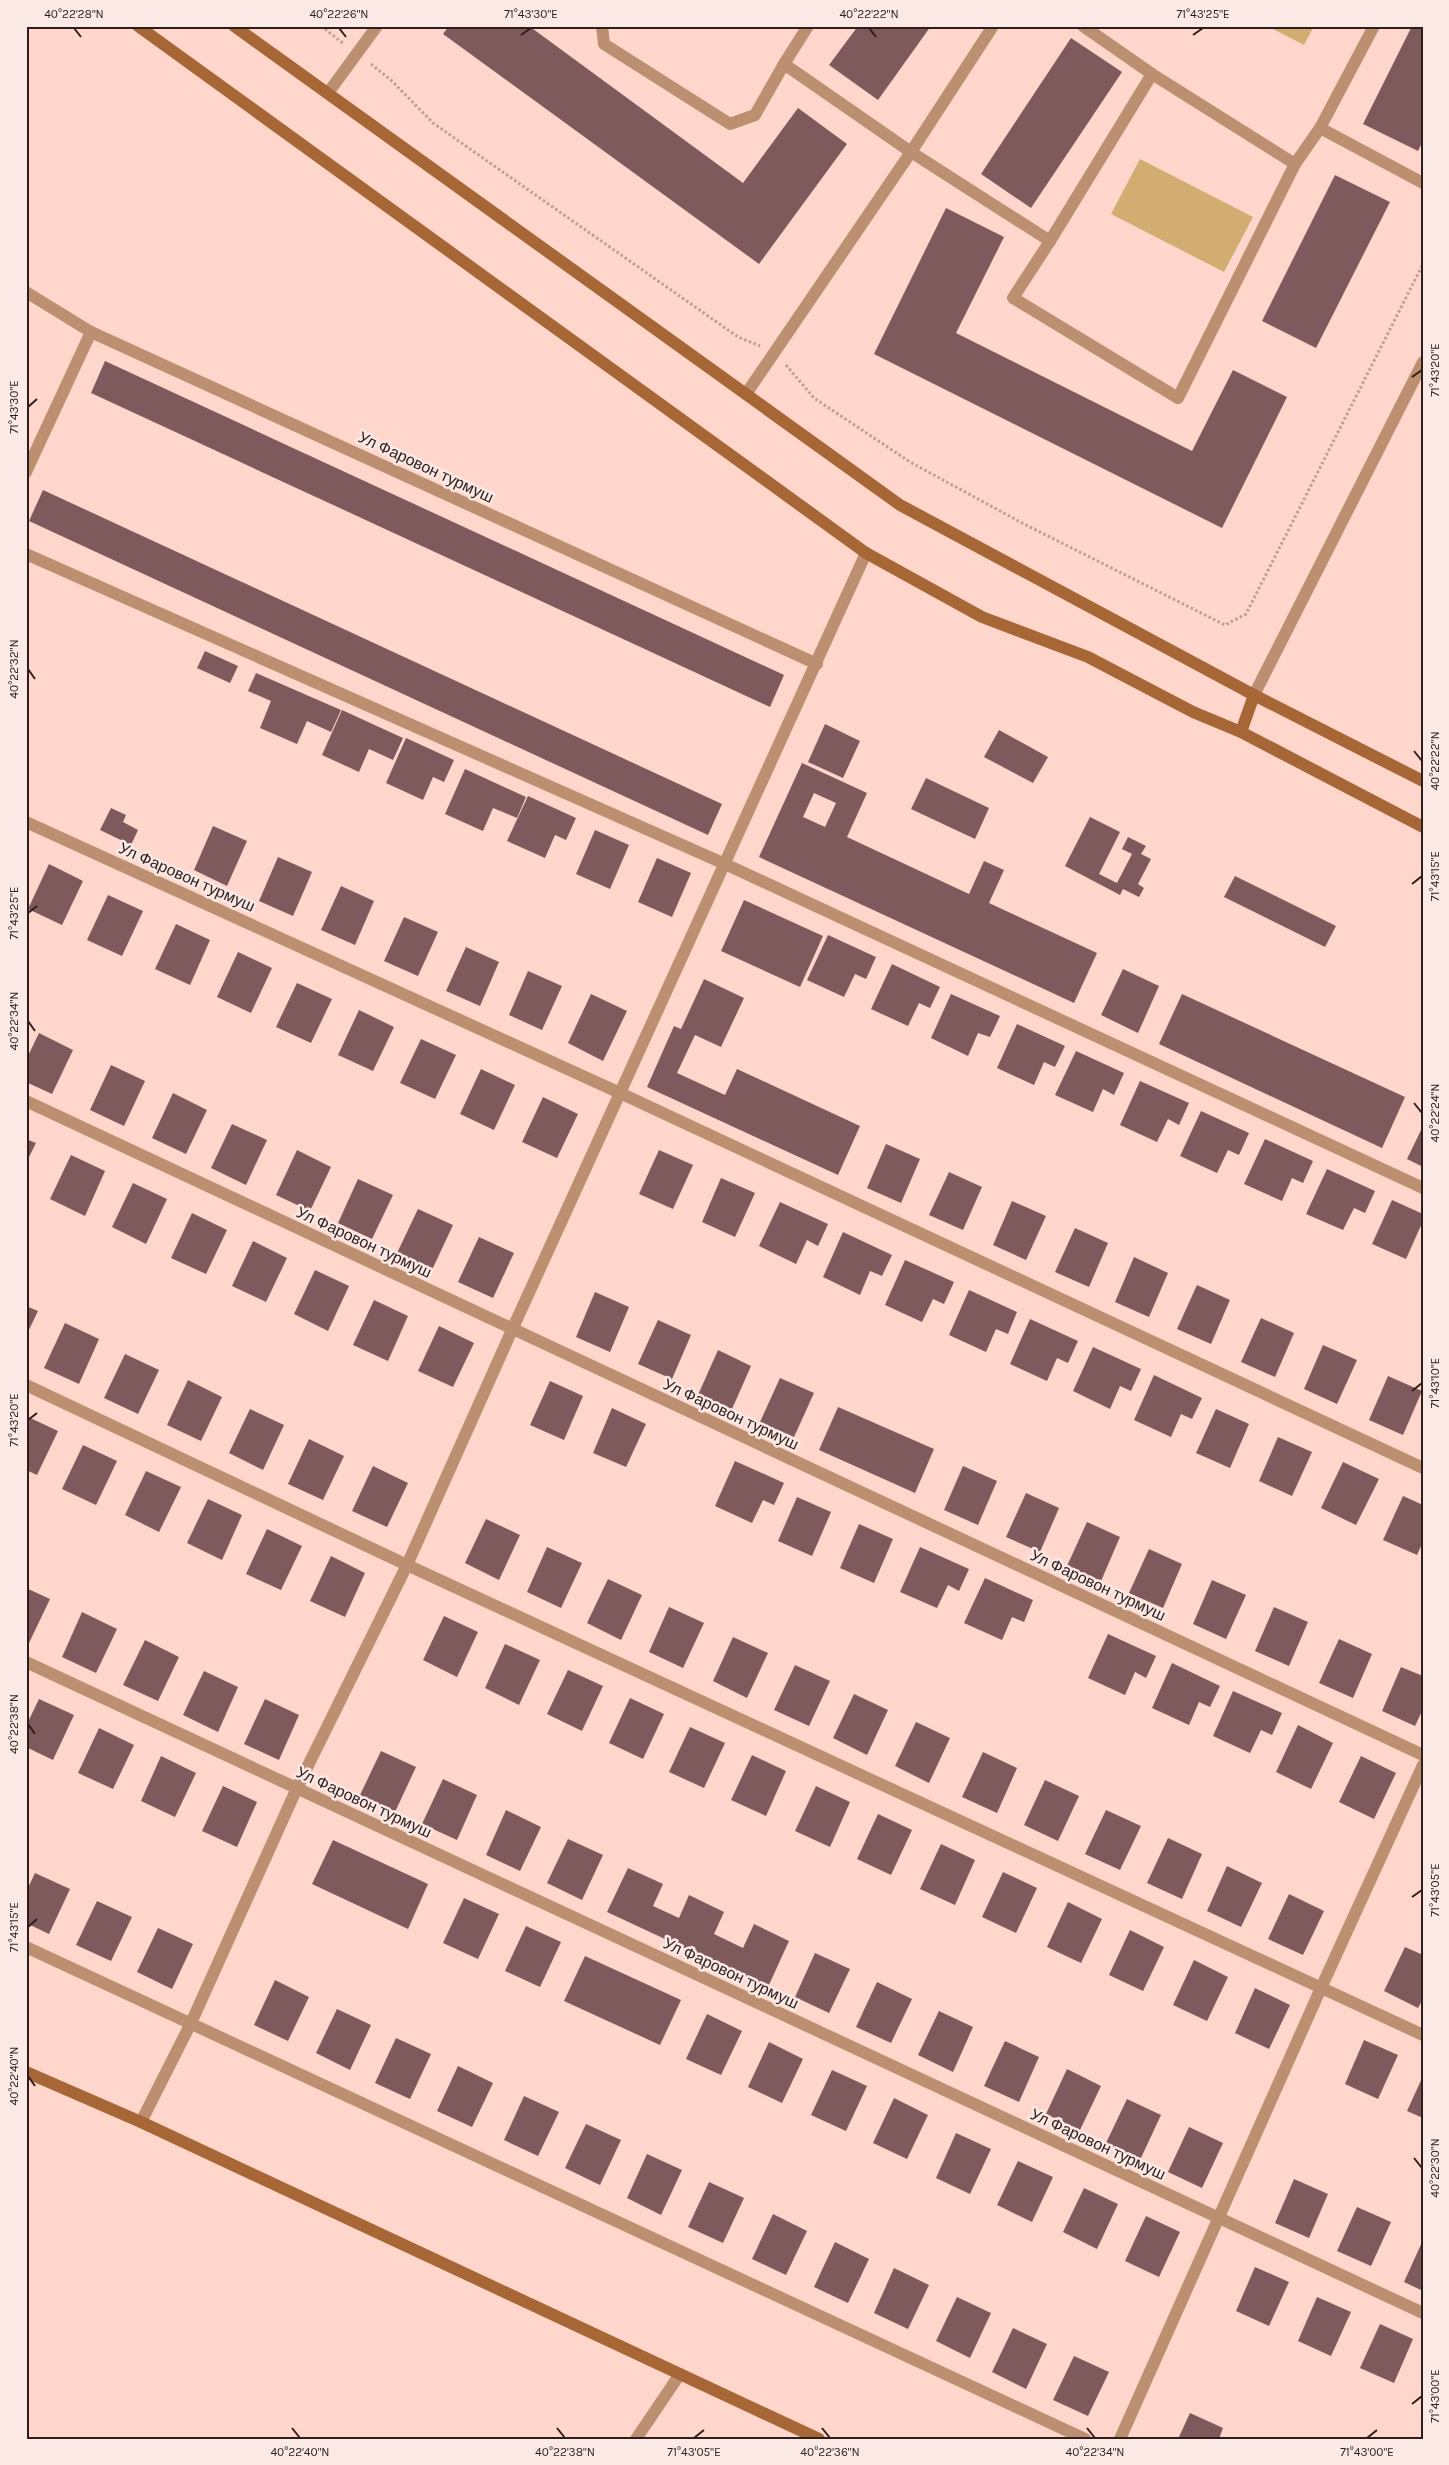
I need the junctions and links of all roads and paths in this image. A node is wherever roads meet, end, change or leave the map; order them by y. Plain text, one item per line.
1 (138, 26) edge
2 (234, 26) edge
3 (321, 26) edge
4 (377, 26) edge
5 (602, 26) edge
6 (808, 26) edge
7 (993, 26) edge
8 (1083, 26) edge
9 (1374, 26) edge
10 (358, 53) junction
11 (784, 64) junction
12 (1152, 74) junction
13 (328, 93) junction
14 (1320, 128) junction
15 (911, 152) junction
16 (1295, 164) junction
17 (1423, 183) edge
18 (1050, 241) junction
19 (1423, 264) edge
20 (26, 292) edge
21 (91, 332) junction
22 (775, 352) junction
23 (1423, 362) edge
24 (746, 394) junction
25 (26, 472) edge
26 (866, 553) junction
27 (26, 554) edge
28 (817, 664) junction
29 (1254, 695) junction
30 (1241, 732) junction
31 (1423, 781) edge
32 (26, 822) edge
33 (1423, 827) edge
34 (725, 864) junction
35 (620, 1093) junction
36 (26, 1101) edge
37 (1423, 1188) edge
38 (512, 1330) junction
39 (26, 1385) edge
40 (1423, 1468) edge
41 (407, 1565) junction
42 (26, 1662) edge
43 (1423, 1755) edge
44 (1423, 1765) edge
45 (297, 1788) junction
46 (26, 1947) edge
47 (1321, 1988) junction
48 (191, 2023) junction
49 (1423, 2036) edge
50 (26, 2072) edge
51 (141, 2122) junction
52 (1218, 2218) junction
53 (1423, 2313) edge
54 (680, 2374) junction
55 (636, 2439) edge
56 (819, 2439) edge
57 (1085, 2439) edge
58 (1120, 2439) edge

1 - 26 street
2 - 13 street
3 - 10 path
4 - 10 street
5 - 11 street
6 - 11 street
7 - 15 street
8 - 12 street
9 - 14 street
10 - 13 street
10 - 22 path
11 - 15 street
12 - 16 street
12 - 18 street
13 - 24 street
14 - 16 street
14 - 17 street
15 - 18 street
15 - 22 street
16 - 18 street
19 - 22 path
20 - 21 street, Ул Фаровон турмуш
21 - 25 street
21 - 28 street, Ул Фаровон турмуш
22 - 24 street
23 - 29 street
24 - 29 street
26 - 28 street
26 - 30 street
27 - 34 street
28 - 34 street
29 - 30 street
29 - 31 street
30 - 33 street
32 - 35 street, Ул Фаровон турмуш
34 - 35 street
34 - 37 street
35 - 38 street
35 - 40 street, Ул Фаровон турмуш
36 - 38 street, Ул Фаровон турмуш
38 - 41 street
38 - 43 street, Ул Фаровон турмуш
39 - 41 street
41 - 45 street
41 - 47 street
42 - 45 street, Ул Фаровон турмуш
44 - 47 street
45 - 48 street
45 - 52 street, Ул Фаровон турмуш
46 - 48 street
47 - 49 street
47 - 52 street
48 - 51 street
48 - 57 street
50 - 51 street
51 - 54 street
52 - 53 street, Ул Фаровон турмуш
52 - 58 street
54 - 55 street
54 - 56 street

